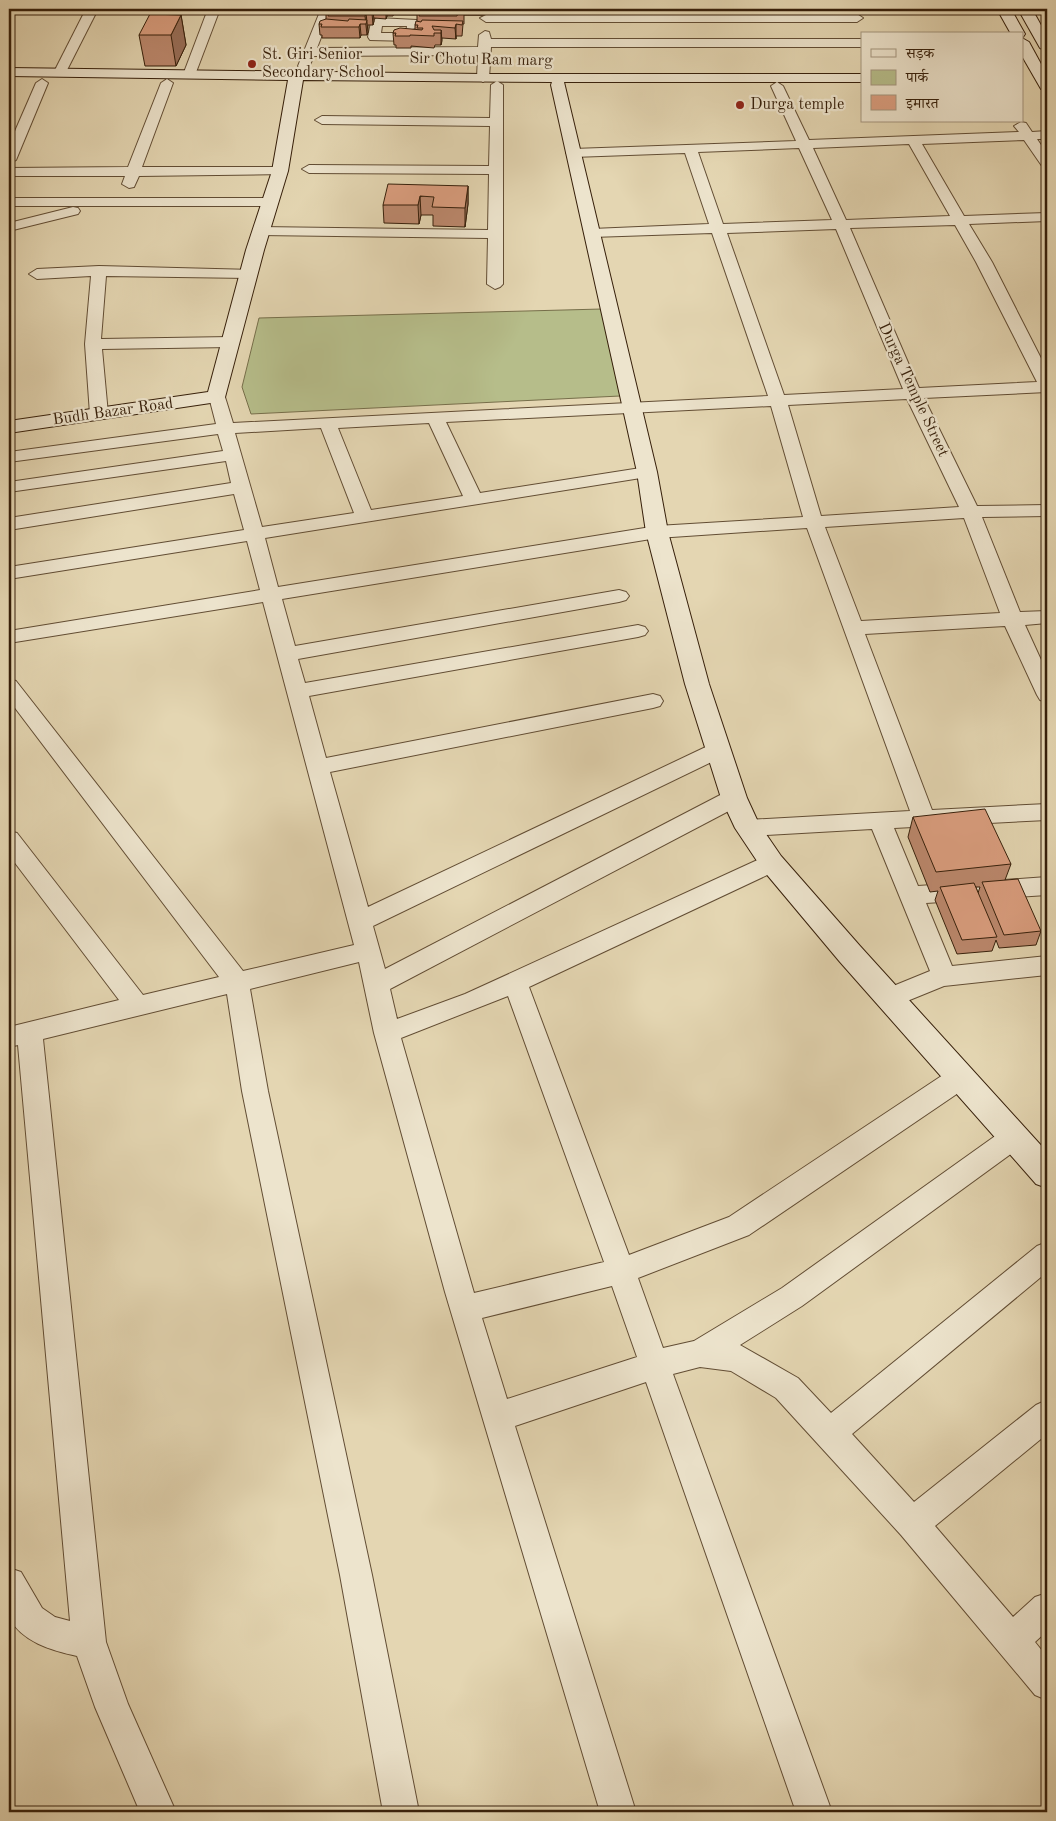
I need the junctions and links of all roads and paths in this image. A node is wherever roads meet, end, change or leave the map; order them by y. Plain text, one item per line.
1 (92, 9) edge
2 (214, 9) edge
3 (1004, 9) edge
4 (1025, 9) edge
5 (455, 12) edge
6 (486, 12) edge
7 (856, 18) edge
8 (317, 29) junction
9 (336, 29) edge
10 (369, 29) dead end
11 (429, 30) edge
12 (1017, 32) edge
13 (861, 43) edge
14 (484, 47) junction
15 (1024, 47) edge
16 (1047, 48) edge
17 (309, 52) junction
18 (9, 72) edge
19 (60, 72) junction
20 (299, 74) junction
21 (189, 75) junction
22 (483, 78) junction
23 (861, 78) edge
24 (1039, 81) edge
25 (9, 82) edge
26 (42, 83) junction
27 (167, 83) junction
28 (497, 85) junction
29 (558, 85) junction
30 (777, 86) junction
31 (861, 86) edge
32 (322, 120) dead end
33 (497, 122) junction
34 (1019, 122) edge
35 (1047, 135) edge
36 (1028, 136) junction
37 (913, 140) junction
38 (804, 144) junction
39 (690, 149) junction
40 (573, 154) junction
41 (9, 160) edge
42 (1047, 163) edge
43 (309, 169) dead end
44 (496, 170) junction
45 (9, 172) edge
46 (135, 172) junction
47 (280, 172) junction
48 (9, 202) edge
49 (89, 202) junction
50 (122, 202) junction
51 (270, 202) junction
52 (1047, 217) edge
53 (960, 220) junction
54 (841, 224) junction
55 (9, 227) edge
56 (718, 229) junction
57 (260, 231) junction
58 (592, 233) junction
59 (495, 234) junction
60 (99, 271) junction
61 (249, 273) junction
62 (36, 274) dead end
63 (494, 284) dead end
64 (231, 342) junction
65 (93, 344) junction
66 (1047, 386) edge
67 (913, 394) junction
68 (217, 397) junction
69 (778, 401) junction
70 (632, 408) junction
71 (99, 414) junction
72 (435, 418) junction
73 (328, 423) junction
74 (9, 427) edge
75 (227, 428) junction
76 (233, 455) junction
77 (9, 457) edge
78 (647, 472) junction
79 (9, 487) edge
80 (242, 487) junction
81 (474, 500) junction
82 (1047, 510) edge
83 (971, 512) junction
84 (365, 517) junction
85 (814, 522) junction
86 (9, 524) edge
87 (657, 532) junction
88 (255, 535) junction
89 (9, 573) edge
90 (270, 594) junction
91 (619, 596) dead end
92 (1047, 617) edge
93 (1012, 618) junction
94 (854, 628) junction
95 (638, 631) dead end
96 (9, 637) edge
97 (287, 654) junction
98 (9, 686) edge
99 (297, 691) junction
100 (1047, 695) edge
101 (653, 701) dead end
102 (718, 750) junction
103 (318, 768) junction
104 (734, 798) junction
105 (1047, 812) edge
106 (924, 819) junction
107 (880, 821) junction
108 (748, 828) junction
109 (9, 839) edge
110 (772, 863) junction
111 (1047, 886) edge
112 (911, 895) junction
113 (359, 922) junction
114 (367, 951) junction
115 (1047, 966) edge
116 (944, 976) junction
117 (237, 982) junction
118 (514, 983) junction
119 (376, 985) junction
120 (890, 998) junction
121 (137, 1006) junction
122 (387, 1033) junction
123 (19, 1034) edge
124 (961, 1077) junction
125 (1014, 1137) junction
126 (1047, 1174) edge
127 (1047, 1255) edge
128 (621, 1271) junction
129 (464, 1309) junction
130 (700, 1353) junction
131 (654, 1365) junction
132 (1047, 1415) edge
133 (498, 1417) junction
134 (830, 1433) junction
135 (912, 1524) junction
136 (9, 1584) edge
137 (1047, 1609) edge
138 (1011, 1641) junction
139 (89, 1642) junction
140 (1047, 1683) edge
141 (158, 1812) edge
142 (401, 1812) edge
143 (618, 1812) edge
144 (814, 1812) edge

1 - 19 street
2 - 21 street
3 - 12 street
4 - 16 street
5 - 6 street
5 - 8 street
6 - 7 street
6 - 14 street
8 - 9 street
8 - 17 street
10 - 11 street
13 - 14 street
14 - 17 street
14 - 22 street
15 - 24 street
17 - 20 street
18 - 19 street, Sir Chotu Ram marg
19 - 21 street, Sir Chotu Ram marg
20 - 21 street, Sir Chotu Ram marg
20 - 22 street, Sir Chotu Ram marg
20 - 27 street, Sir Chotu Ram marg
20 - 28 street, Sir Chotu Ram marg
20 - 47 street
22 - 23 street, Sir Chotu Ram marg
25 - 26 street, Sir Chotu Ram marg
26 - 27 street, Sir Chotu Ram marg
26 - 41 street
27 - 46 street
28 - 29 street, Sir Chotu Ram marg
28 - 33 street
29 - 30 street, Sir Chotu Ram marg
29 - 40 street
30 - 31 street, Sir Chotu Ram marg
30 - 38 street, Durga Temple Street
32 - 33 street
33 - 44 street
34 - 36 street
35 - 36 street
36 - 37 street
36 - 42 street
37 - 38 street
37 - 53 street
38 - 39 street
38 - 54 street, Durga Temple Street
39 - 40 street
39 - 56 street
40 - 58 street
43 - 44 street
44 - 59 street
45 - 46 street
46 - 47 street
46 - 50 street
47 - 51 street
48 - 49 street
49 - 50 street
49 - 55 street
50 - 51 street
51 - 57 street
52 - 53 street
53 - 54 street
53 - 66 street
54 - 56 street
54 - 67 street, Durga Temple Street
56 - 58 street
56 - 69 street
57 - 59 street
57 - 61 street
58 - 70 street
59 - 63 street
60 - 61 street
60 - 62 street
60 - 65 street
61 - 64 street
64 - 65 street
64 - 68 street
65 - 71 street
66 - 67 street
67 - 69 street
67 - 83 street, Durga Temple Street
68 - 71 street, Budh Bazar Road
68 - 75 street
69 - 70 street
69 - 85 street
70 - 72 street
70 - 78 street
71 - 74 street, Budh Bazar Road
72 - 73 street
72 - 81 street
73 - 75 street
73 - 84 street
75 - 76 street
75 - 77 street
76 - 79 street
76 - 80 street
78 - 81 street
78 - 87 street
80 - 86 street
80 - 88 street
81 - 84 street
82 - 83 street
83 - 85 street
83 - 93 street, Durga Temple Street
84 - 88 street
85 - 87 street
85 - 94 street
87 - 90 street
87 - 102 street
88 - 89 street
88 - 90 street
90 - 96 street
90 - 97 street
91 - 97 street
92 - 93 street
93 - 94 street
93 - 100 street, Durga Temple Street
94 - 106 street
95 - 99 street
97 - 99 street
98 - 117 street
99 - 103 street
101 - 103 street
102 - 104 street
102 - 113 street
103 - 113 street
104 - 108 street
104 - 119 street
105 - 106 street
106 - 107 street
107 - 108 street
107 - 112 street
108 - 110 street
109 - 121 street
110 - 118 street
110 - 120 street
111 - 112 street
112 - 116 street
113 - 114 street
114 - 117 street
114 - 119 street
115 - 116 street
116 - 120 street
117 - 121 street
117 - 142 street
118 - 122 street
118 - 128 street
119 - 122 street
120 - 124 street
121 - 123 street
122 - 129 street
123 - 139 street
124 - 125 street
124 - 128 street
125 - 126 street
125 - 130 street
127 - 134 street
128 - 129 street
128 - 131 street
129 - 133 street
130 - 131 street
130 - 134 street
131 - 133 street
131 - 144 street
132 - 135 street
133 - 143 street
134 - 135 street
135 - 138 street
136 - 139 street
137 - 138 street
138 - 140 street
139 - 141 street

